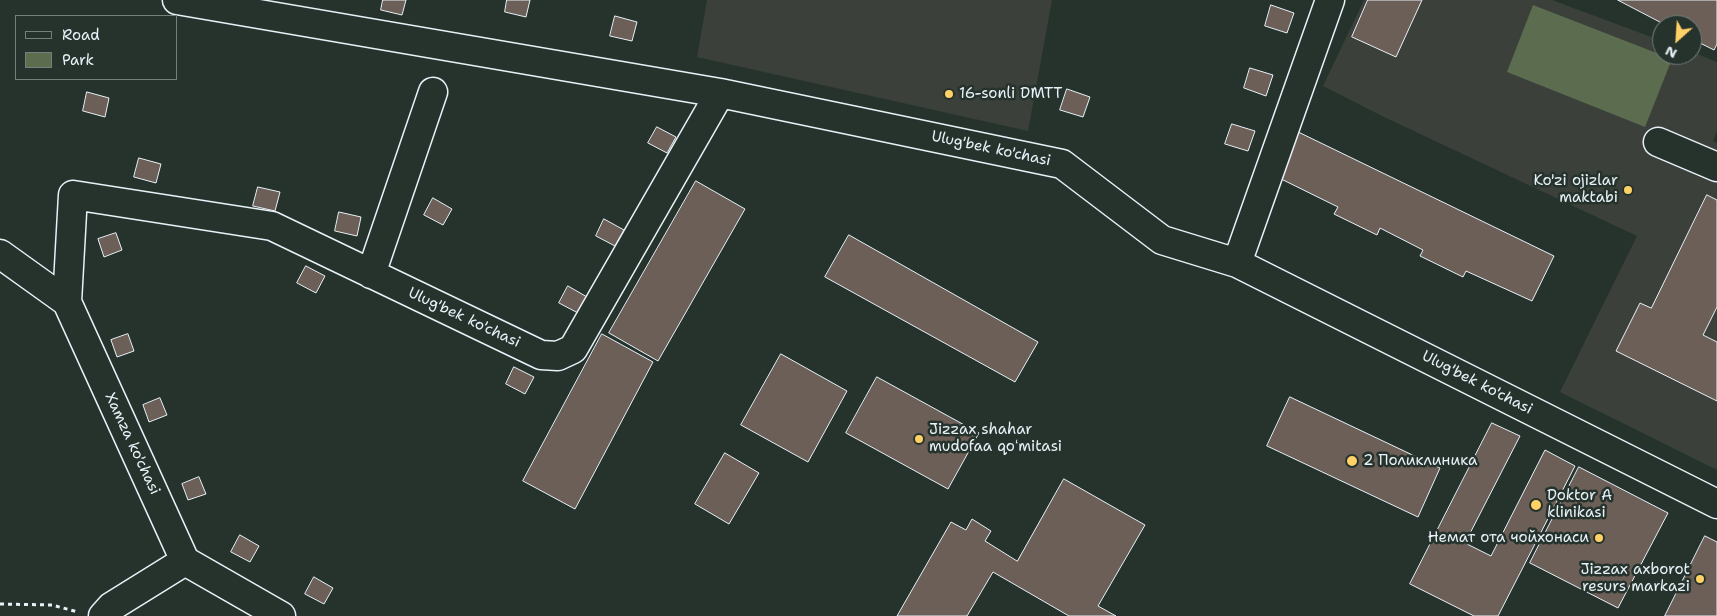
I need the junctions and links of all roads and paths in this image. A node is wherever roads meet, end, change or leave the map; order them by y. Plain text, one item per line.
1 (177, 0) edge
2 (1330, 0) edge
3 (433, 92) dead end
4 (720, 93) junction
5 (1658, 142) dead end
6 (1717, 167) edge
7 (0, 254) edge
8 (1237, 262) junction
9 (371, 274) junction
10 (67, 302) junction
11 (1717, 504) edge
12 (185, 561) junction
13 (0, 604) edge
14 (94, 615) edge
15 (281, 616) edge

1 - 4 street, Ulug'bek ko'chasi
2 - 8 street
3 - 9 street
4 - 8 street, Ulug'bek ko'chasi
4 - 9 street, Ulug'bek ko'chasi
5 - 6 street
7 - 10 street, Xamza ko'chasi
8 - 11 street, Ulug'bek ko'chasi
9 - 10 street, Ulug'bek ko'chasi
10 - 12 street, Xamza ko'chasi
12 - 14 street
12 - 15 street
13 - 14 path

